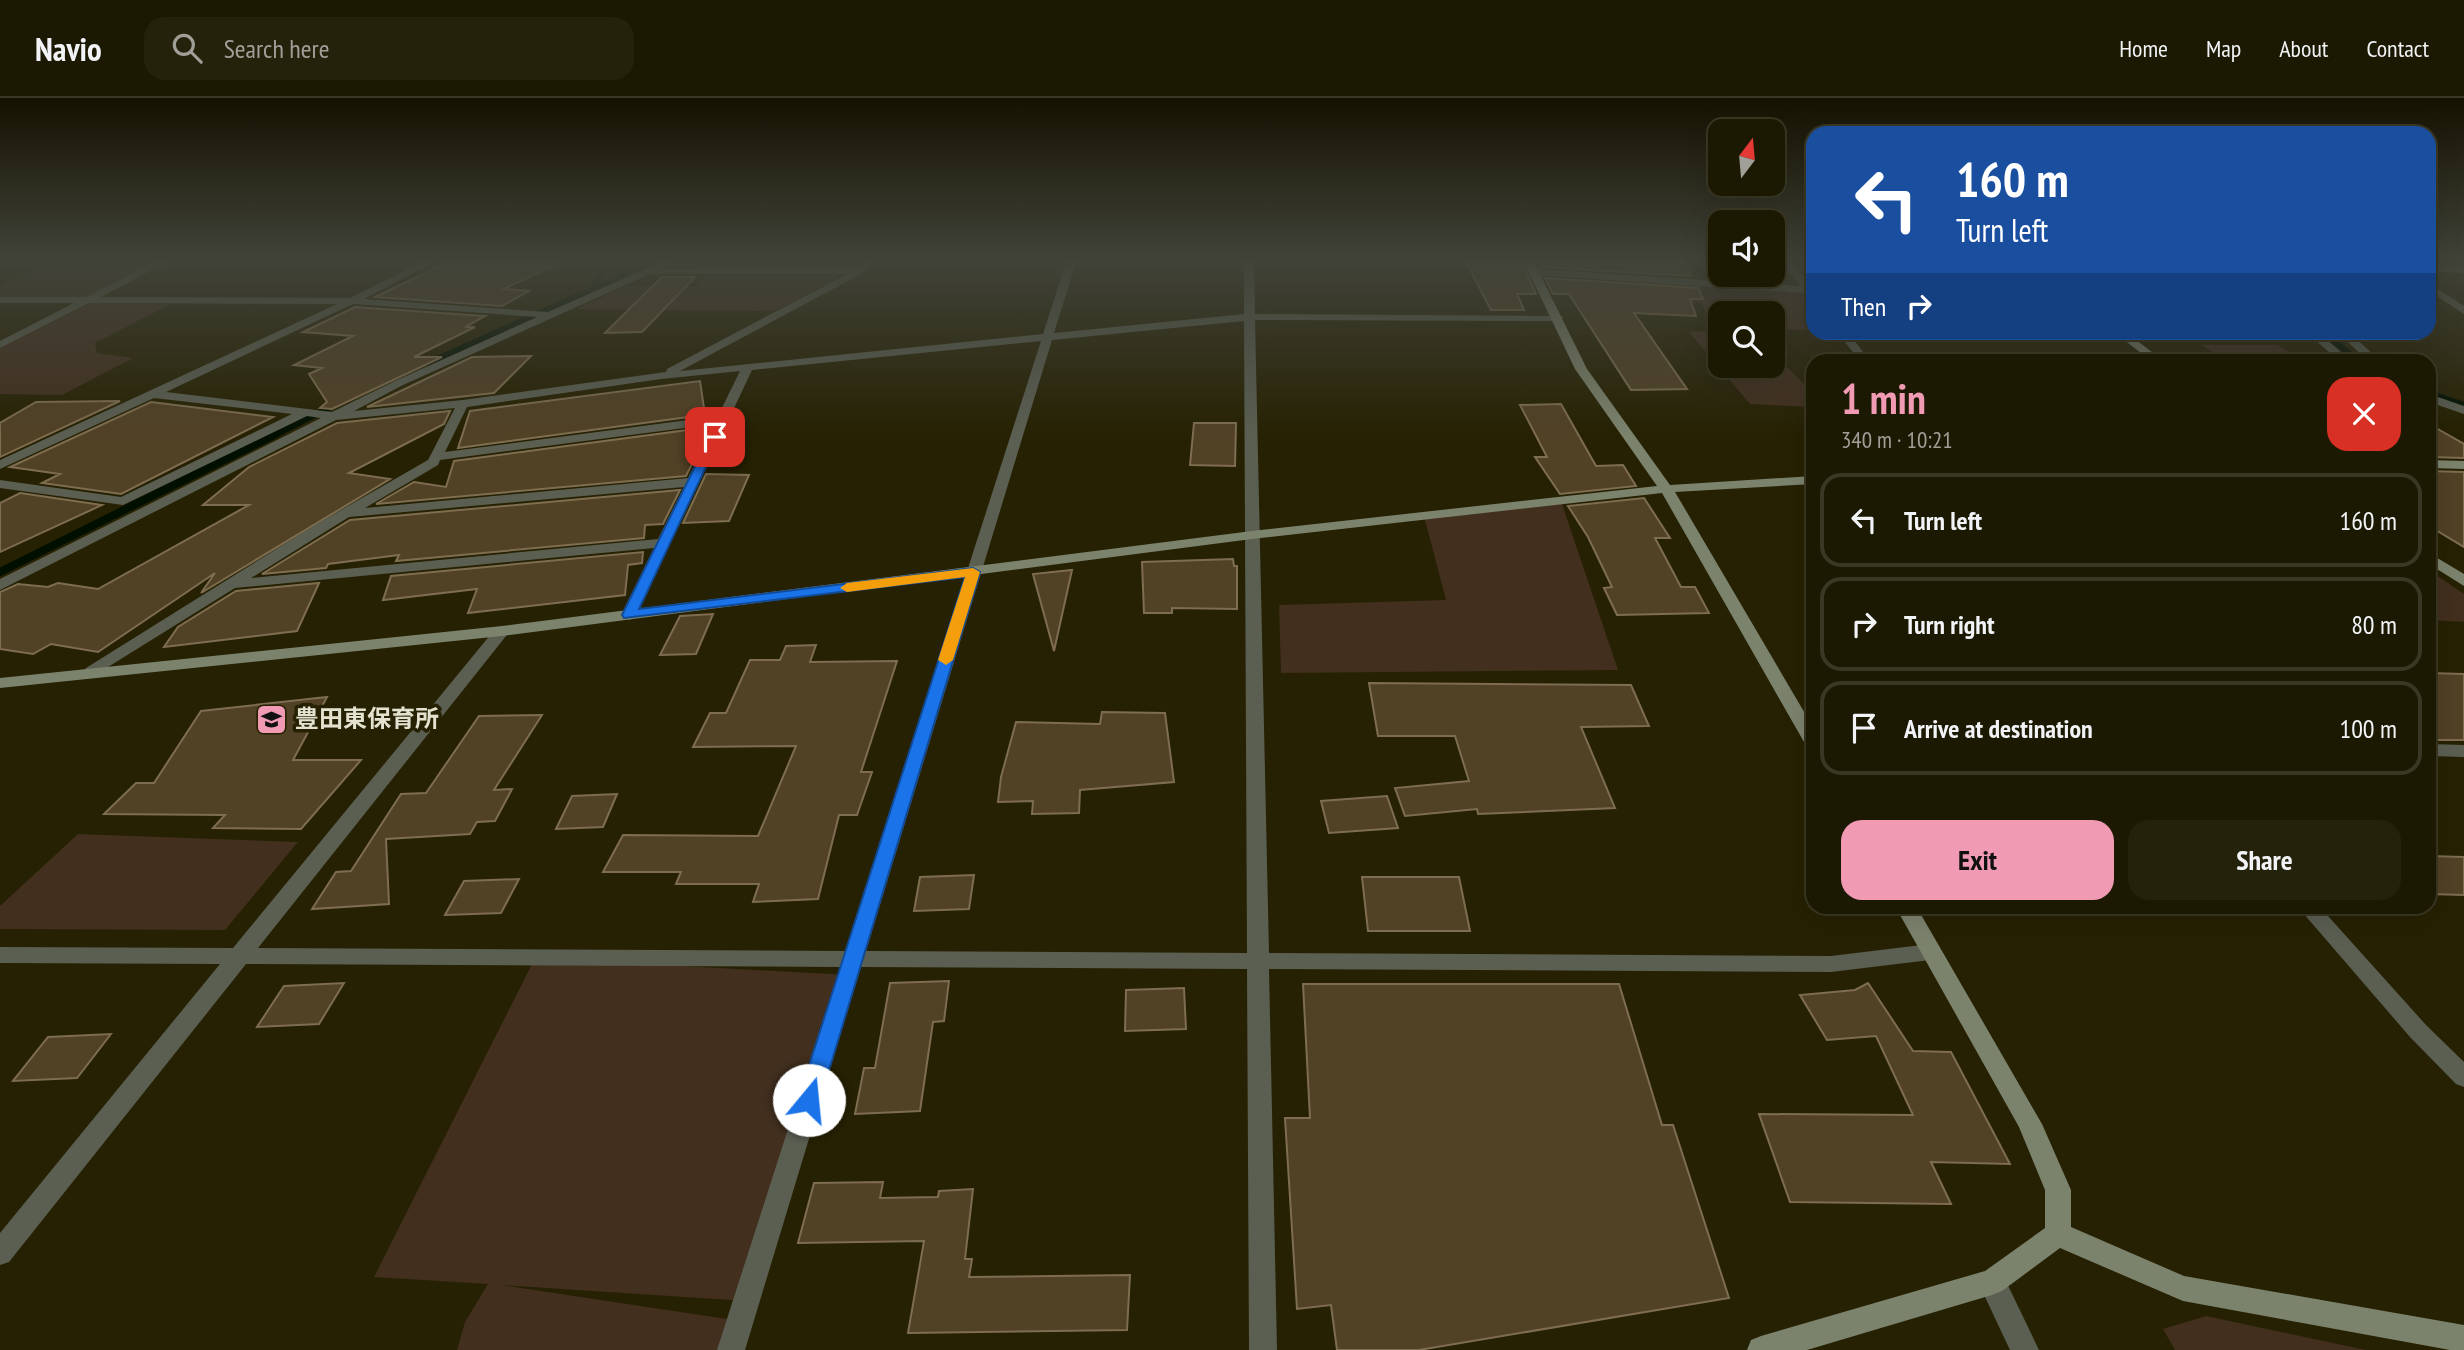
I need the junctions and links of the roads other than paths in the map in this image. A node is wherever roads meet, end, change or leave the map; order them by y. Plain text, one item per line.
1 (49, 320) edge
2 (311, 320) edge
3 (537, 320) edge
4 (764, 320) edge
5 (1054, 320) edge
6 (1218, 320) edge
7 (1249, 320) edge
8 (1559, 320) edge
9 (1048, 339) junction
10 (1848, 340) edge
11 (2130, 340) edge
12 (2320, 340) edge
13 (2351, 340) edge
14 (0, 345) edge
15 (1859, 354) edge
16 (2148, 354) edge
17 (2337, 354) edge
18 (2366, 354) edge
19 (748, 367) junction
20 (661, 376) junction
21 (2436, 388) edge
22 (154, 394) junction
23 (2464, 398) edge
24 (2436, 400) edge
25 (463, 404) junction
26 (2464, 410) edge
27 (306, 412) junction
28 (335, 416) junction
29 (723, 419) junction
30 (436, 457) junction
31 (2436, 464) edge
32 (0, 465) edge
33 (2464, 466) edge
34 (1806, 480) edge
35 (693, 482) junction
36 (0, 484) edge
37 (1666, 489) junction
38 (344, 514) junction
39 (1252, 535) junction
40 (663, 543) junction
41 (2436, 562) edge
42 (973, 572) junction
43 (2464, 581) edge
44 (0, 584) edge
45 (231, 585) junction
46 (629, 615) junction
47 (502, 631) junction
48 (92, 673) junction
49 (0, 682) edge
50 (1806, 727) edge
51 (2436, 750) edge
52 (2464, 751) edge
53 (1909, 914) edge
54 (2314, 914) edge
55 (1930, 952) junction
56 (0, 956) edge
57 (237, 957) junction
58 (854, 958) junction
59 (1259, 961) junction
60 (2464, 1077) edge
61 (2057, 1234) junction
62 (0, 1253) edge
63 (1992, 1282) junction
64 (2464, 1339) edge
65 (730, 1350) edge
66 (1263, 1350) edge
67 (1761, 1350) edge
68 (2025, 1350) edge

1 - 14 street
2 - 22 street
3 - 28 street
4 - 20 street
5 - 9 street
6 - 9 street
7 - 39 street
8 - 37 street
9 - 19 street
9 - 42 street
10 - 15 street
11 - 16 street
12 - 17 street
13 - 18 street
19 - 20 street
19 - 29 street
20 - 25 street
21 - 23 street
22 - 27 street
22 - 32 street
24 - 26 street
25 - 28 street
25 - 30 street
27 - 28 street
27 - 36 street
28 - 44 street
29 - 30 street
29 - 35 street
30 - 38 street
31 - 33 street
34 - 37 street
35 - 38 street
35 - 40 street
37 - 39 street
37 - 50 street
38 - 45 street
39 - 42 street
39 - 59 street
40 - 45 street
40 - 46 street
41 - 43 street
42 - 46 street
42 - 58 street
45 - 48 street
46 - 47 street
47 - 48 street
47 - 57 street
48 - 49 street
51 - 52 street
53 - 55 street
54 - 60 street
55 - 59 street
55 - 61 street
56 - 57 street
57 - 58 street
57 - 62 street
58 - 59 street
58 - 65 street
59 - 66 street
61 - 63 street
61 - 64 street
63 - 67 street
63 - 68 street

